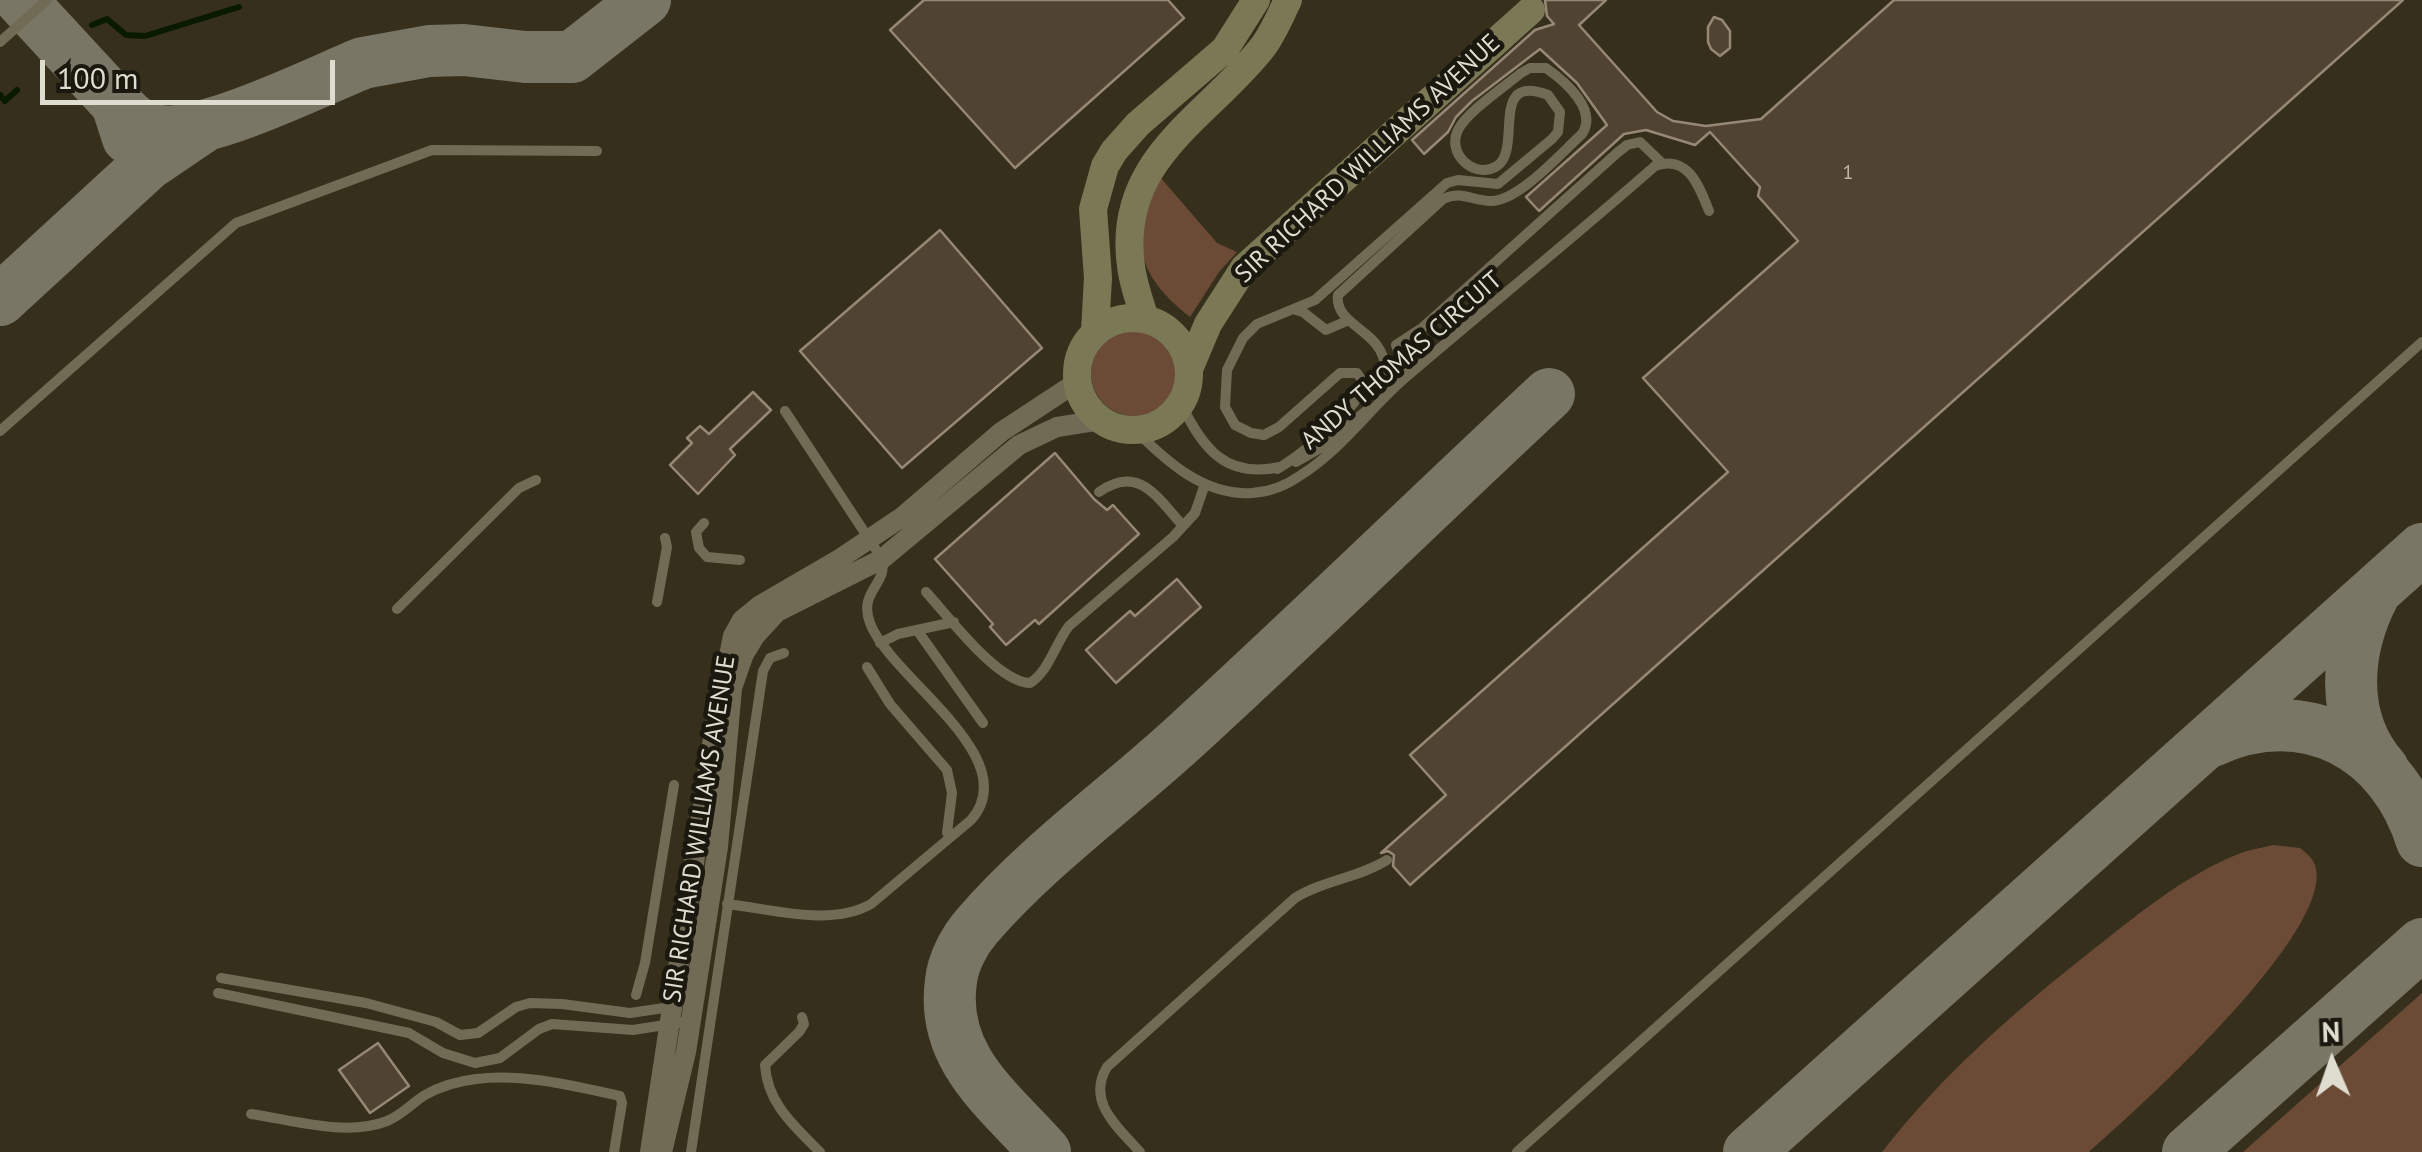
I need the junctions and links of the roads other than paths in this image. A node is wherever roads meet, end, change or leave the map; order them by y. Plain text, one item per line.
1 (47, 0) edge
2 (1256, 0) edge
3 (1288, 0) edge
4 (1531, 10) dead end
5 (0, 42) edge
6 (598, 151) dead end
7 (1662, 163) junction
8 (1709, 212) dead end
9 (1295, 310) junction
10 (1145, 319) junction
11 (1349, 320) junction
12 (1095, 331) junction
13 (2422, 342) edge
14 (1189, 369) junction
15 (1406, 377) junction
16 (1077, 382) junction
17 (1393, 389) junction
18 (1380, 401) junction
19 (1180, 404) junction
20 (785, 411) dead end
21 (1101, 420) junction
22 (1135, 430) junction
23 (0, 431) edge
24 (1276, 469) junction
25 (536, 480) dead end
26 (1205, 484) junction
27 (1099, 492) dead end
28 (704, 523) dead end
29 (1183, 526) junction
30 (665, 538) dead end
31 (868, 540) junction
32 (882, 559) junction
33 (740, 560) dead end
34 (926, 592) dead end
35 (658, 602) dead end
36 (397, 609) dead end
37 (954, 622) junction
38 (917, 630) junction
39 (880, 643) junction
40 (784, 653) dead end
41 (867, 667) dead end
42 (984, 722) dead end
43 (674, 784) dead end
44 (947, 833) dead end
45 (1388, 860) dead end
46 (728, 904) junction
47 (220, 978) dead end
48 (218, 993) dead end
49 (636, 995) dead end
50 (670, 1016) junction
51 (802, 1017) dead end
52 (690, 1020) junction
53 (251, 1114) dead end
54 (614, 1152) edge
55 (650, 1152) edge
56 (662, 1152) edge
57 (691, 1152) edge
58 (820, 1152) edge
59 (1140, 1152) edge
60 (1516, 1152) edge

1 - 5 lane
2 - 12 street
3 - 10 street
4 - 14 street, SIR RICHARD WILLIAMS AVENUE
6 - 23 lane
7 - 8 lane
7 - 15 lane, ANDY THOMAS CIRCUIT
7 - 15 lane
9 - 11 lane
9 - 11 lane
9 - 24 lane
10 - 12 street
10 - 14 street
11 - 17 lane
12 - 16 street
13 - 60 lane
14 - 19 street
15 - 17 lane, ANDY THOMAS CIRCUIT
16 - 21 street
16 - 31 street, SIR RICHARD WILLIAMS AVENUE
17 - 18 lane, ANDY THOMAS CIRCUIT
18 - 24 lane
18 - 26 lane, ANDY THOMAS CIRCUIT
19 - 22 street
19 - 24 lane
20 - 31 lane
21 - 22 street
21 - 32 street, SIR RICHARD WILLIAMS AVENUE
22 - 26 lane, ANDY THOMAS CIRCUIT
25 - 36 lane
26 - 29 lane
27 - 29 lane
28 - 33 lane
29 - 37 lane
30 - 35 lane
31 - 32 lane
31 - 50 street, SIR RICHARD WILLIAMS AVENUE
32 - 39 lane
32 - 52 street, SIR RICHARD WILLIAMS AVENUE
34 - 37 lane
37 - 38 lane
38 - 39 lane
38 - 42 lane
39 - 46 lane
40 - 46 lane
41 - 44 lane
43 - 49 lane
45 - 59 lane
46 - 57 lane
47 - 50 lane
48 - 50 lane
50 - 52 lane
50 - 55 street, SIR RICHARD WILLIAMS AVENUE
51 - 58 lane
52 - 56 street, SIR RICHARD WILLIAMS AVENUE
53 - 54 lane

